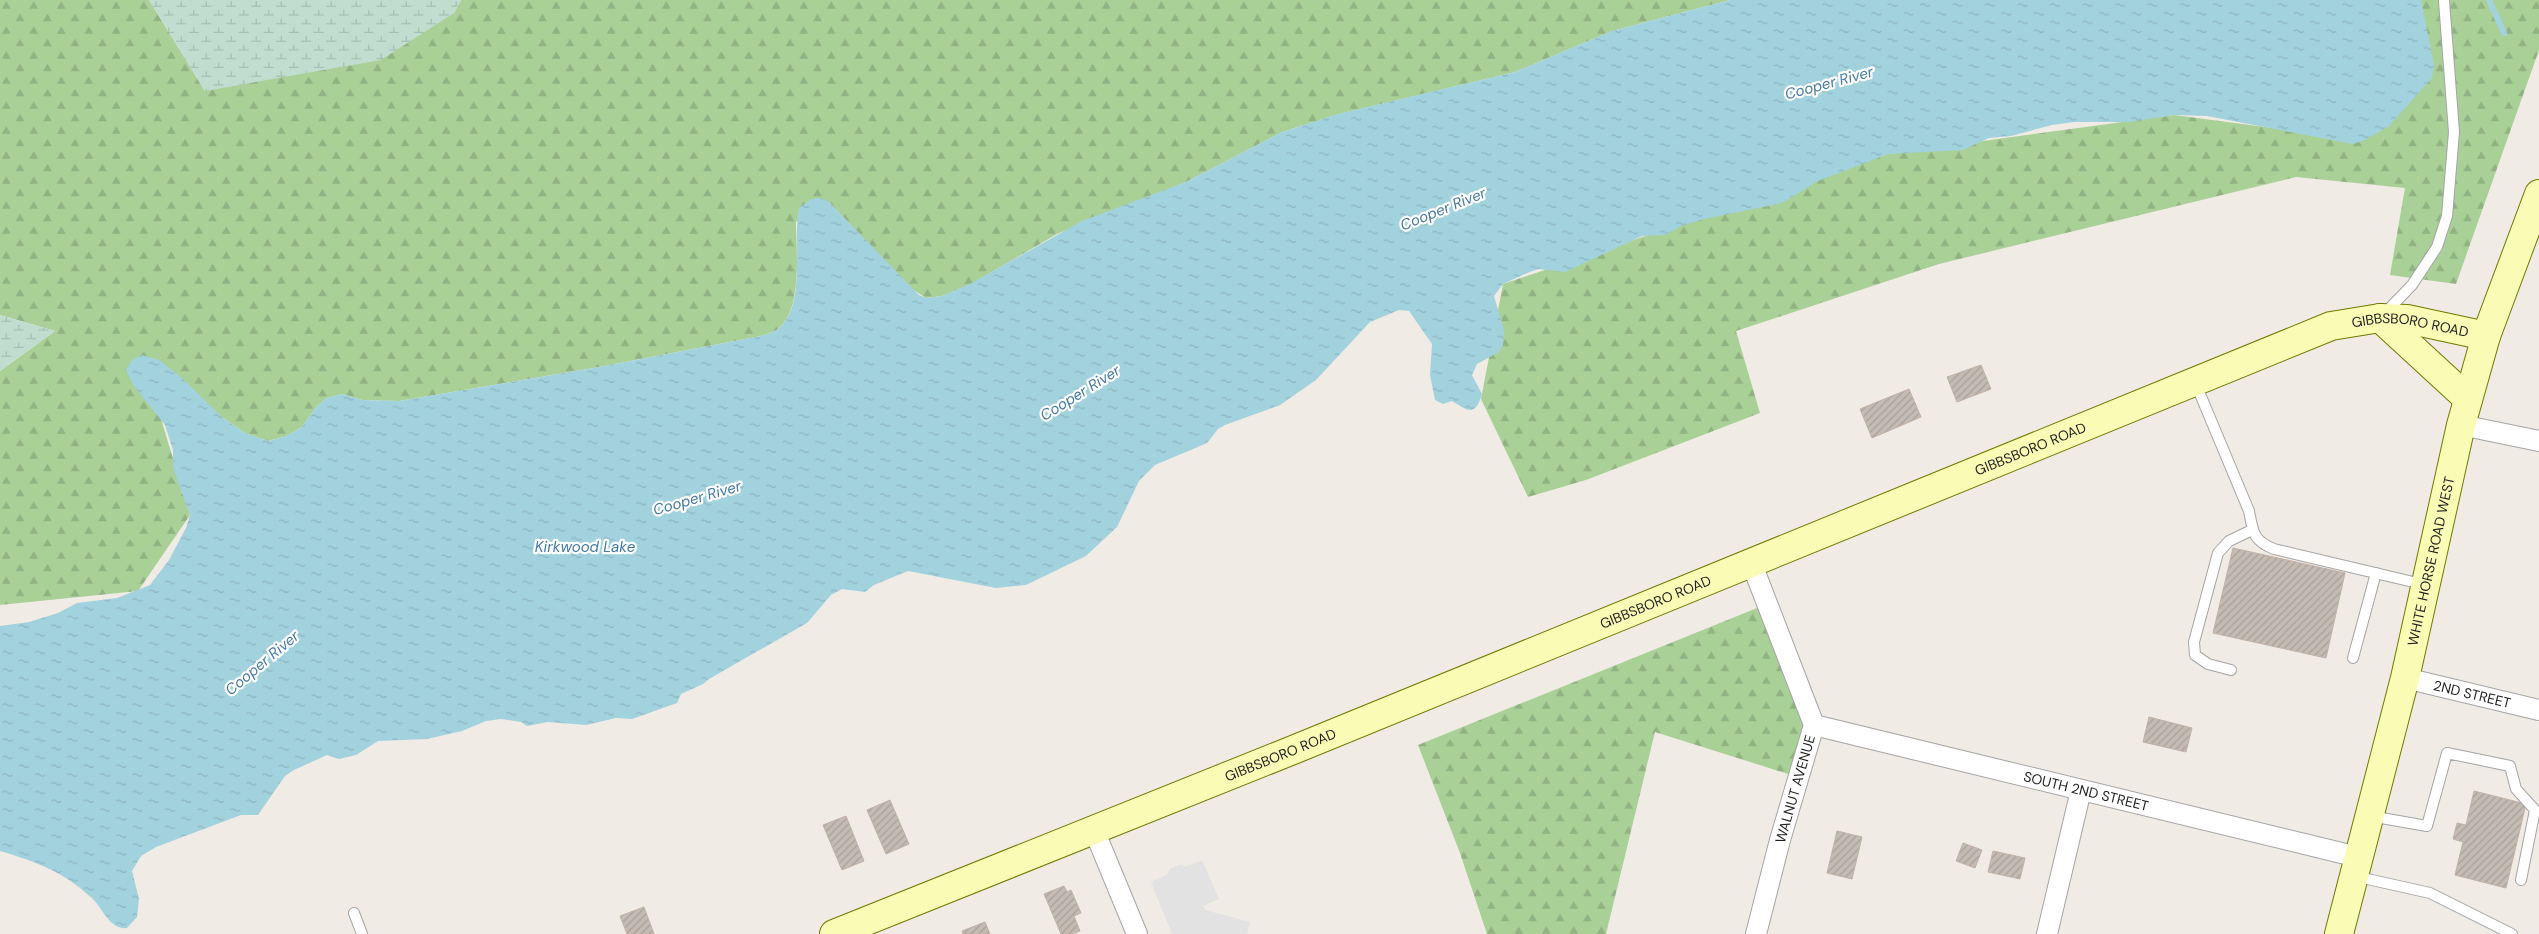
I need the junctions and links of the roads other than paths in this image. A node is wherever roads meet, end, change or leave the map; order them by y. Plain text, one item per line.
1 (2444, 1) dead end
2 (2539, 194) edge
3 (2380, 318) junction
4 (2486, 336) junction
5 (2195, 382) junction
6 (2468, 399) junction
7 (2461, 425) junction
8 (2539, 441) edge
9 (2252, 530) junction
10 (1751, 562) junction
11 (2376, 573) junction
12 (2427, 585) junction
13 (2353, 658) dead end
14 (2231, 670) dead end
15 (2406, 678) junction
16 (2539, 710) edge
17 (1814, 725) junction
18 (2081, 790) junction
19 (2369, 815) junction
20 (1094, 830) junction
21 (2356, 866) junction
22 (2520, 880) dead end
23 (354, 913) dead end
24 (362, 934) edge
25 (834, 934) edge
26 (1137, 934) edge
27 (1756, 934) edge
28 (2047, 934) edge
29 (2339, 934) edge
30 (2512, 934) edge

1 - 3 lane
2 - 4 street, WHITE HORSE ROAD WEST
3 - 4 street, GIBBSBORO ROAD
3 - 5 street, GIBBSBORO ROAD
3 - 6 street
4 - 6 street, WHITE HORSE ROAD WEST
5 - 9 lane
5 - 10 street, GIBBSBORO ROAD
6 - 7 street, WHITE HORSE ROAD WEST
7 - 8 street
7 - 12 street, WHITE HORSE ROAD WEST
9 - 11 lane
9 - 14 lane
10 - 17 street, WALNUT AVENUE
10 - 20 street, GIBBSBORO ROAD
11 - 12 lane
11 - 13 lane
12 - 15 street, WHITE HORSE ROAD WEST
15 - 16 street, 2ND STREET
15 - 19 street, WHITE HORSE ROAD WEST
17 - 18 street, SOUTH 2ND STREET
17 - 27 street, WALNUT AVENUE
18 - 21 street, SOUTH 2ND STREET
18 - 28 street
19 - 21 street, WHITE HORSE ROAD WEST
19 - 22 lane
20 - 25 street, GIBBSBORO ROAD
20 - 26 street
21 - 29 street, WHITE HORSE ROAD WEST
21 - 30 lane
23 - 24 lane

